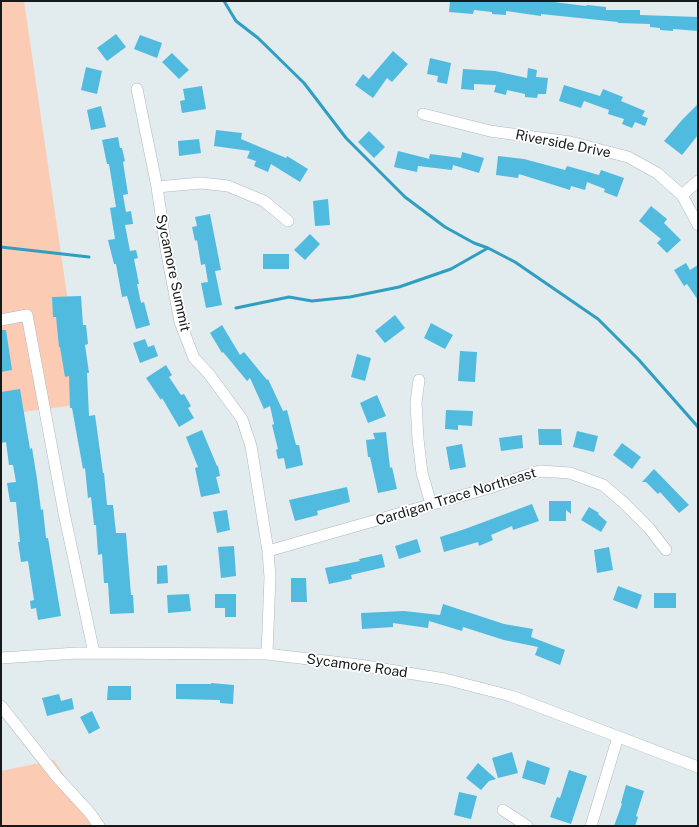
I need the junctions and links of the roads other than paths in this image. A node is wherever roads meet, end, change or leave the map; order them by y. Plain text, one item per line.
1 (137, 89) dead end
2 (423, 114) dead end
3 (698, 181) edge
4 (157, 187) junction
5 (682, 195) junction
6 (288, 221) dead end
7 (698, 225) edge
8 (1, 320) edge
9 (419, 380) dead end
10 (431, 504) junction
11 (666, 550) dead end
12 (268, 552) junction
13 (94, 653) junction
14 (267, 654) junction
15 (1, 658) edge
16 (1, 706) edge
17 (618, 737) junction
18 (698, 767) edge
19 (503, 810) dead end
20 (98, 826) edge
21 (527, 826) edge
22 (591, 826) edge

1 - 4 street, Sycamore Summit
2 - 5 street, Riverside Drive
3 - 5 street
4 - 6 street
4 - 12 street, Sycamore Summit
5 - 7 street, Riverside Drive
8 - 13 street
9 - 10 street
10 - 11 street, Cardigan Trace Northeast
10 - 12 street, Cardigan Trace Northeast
12 - 14 street, Sycamore Summit
13 - 14 street, Sycamore Road
13 - 15 street, Sycamore Road
14 - 17 street, Sycamore Road
16 - 20 street
17 - 18 street, Sycamore Road
17 - 22 street
19 - 21 street

